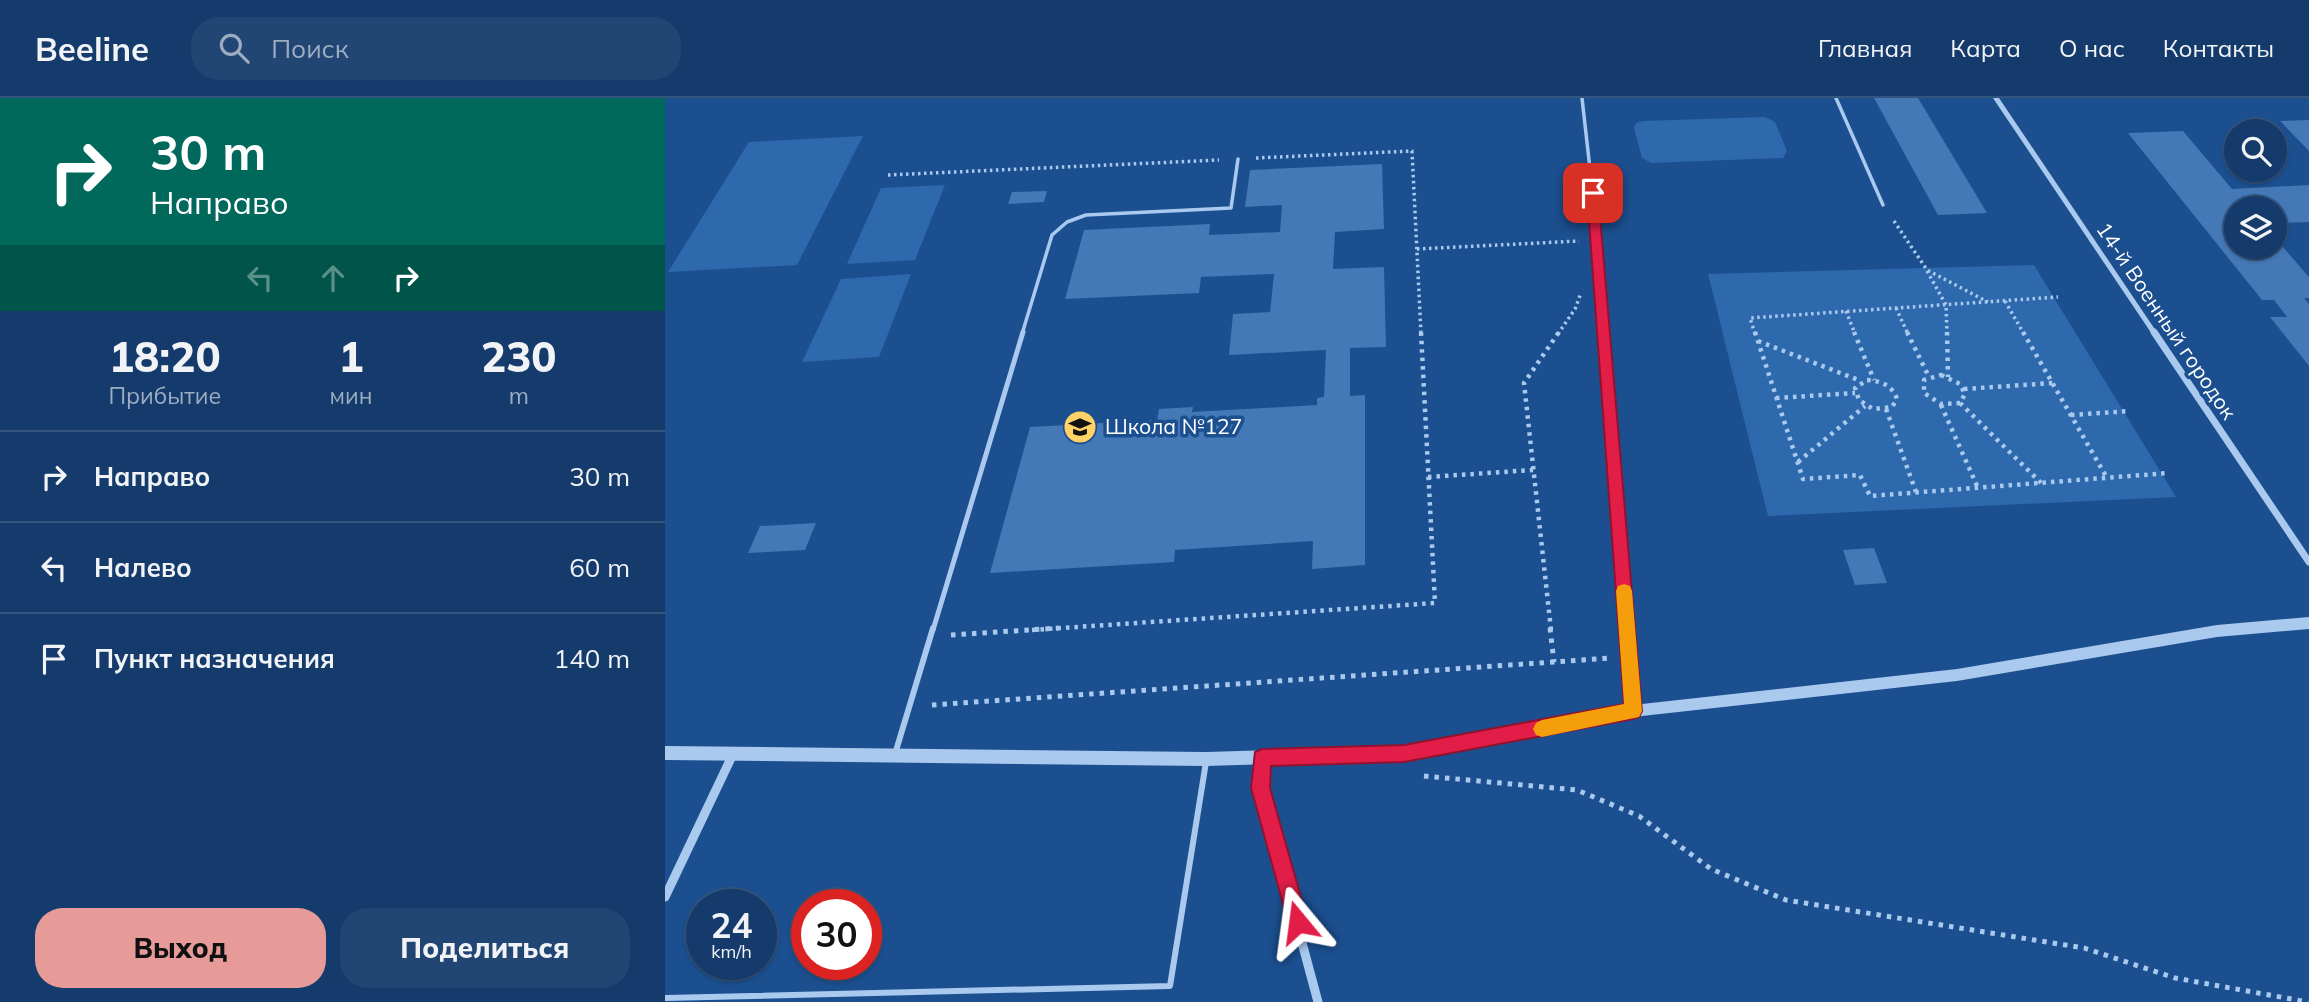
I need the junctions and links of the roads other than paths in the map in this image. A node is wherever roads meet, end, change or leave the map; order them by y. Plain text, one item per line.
1 (1583, 98) edge
2 (1836, 98) edge
3 (1996, 98) edge
4 (1238, 159) road end
5 (1884, 205) road end
6 (2309, 562) edge
7 (2309, 622) edge
8 (1633, 711) junction
9 (665, 753) edge
10 (733, 754) junction
11 (895, 754) junction
12 (1262, 758) junction
13 (1206, 759) junction
14 (665, 897) edge
15 (665, 998) edge
16 (1318, 1002) edge

1 - 8 lane
2 - 5 lane
3 - 6 street, 14-й Военный городок
4 - 11 lane
7 - 8 street
8 - 12 street
9 - 10 street
10 - 11 street
10 - 14 street
11 - 13 street
12 - 13 street
12 - 16 street
13 - 15 lane

